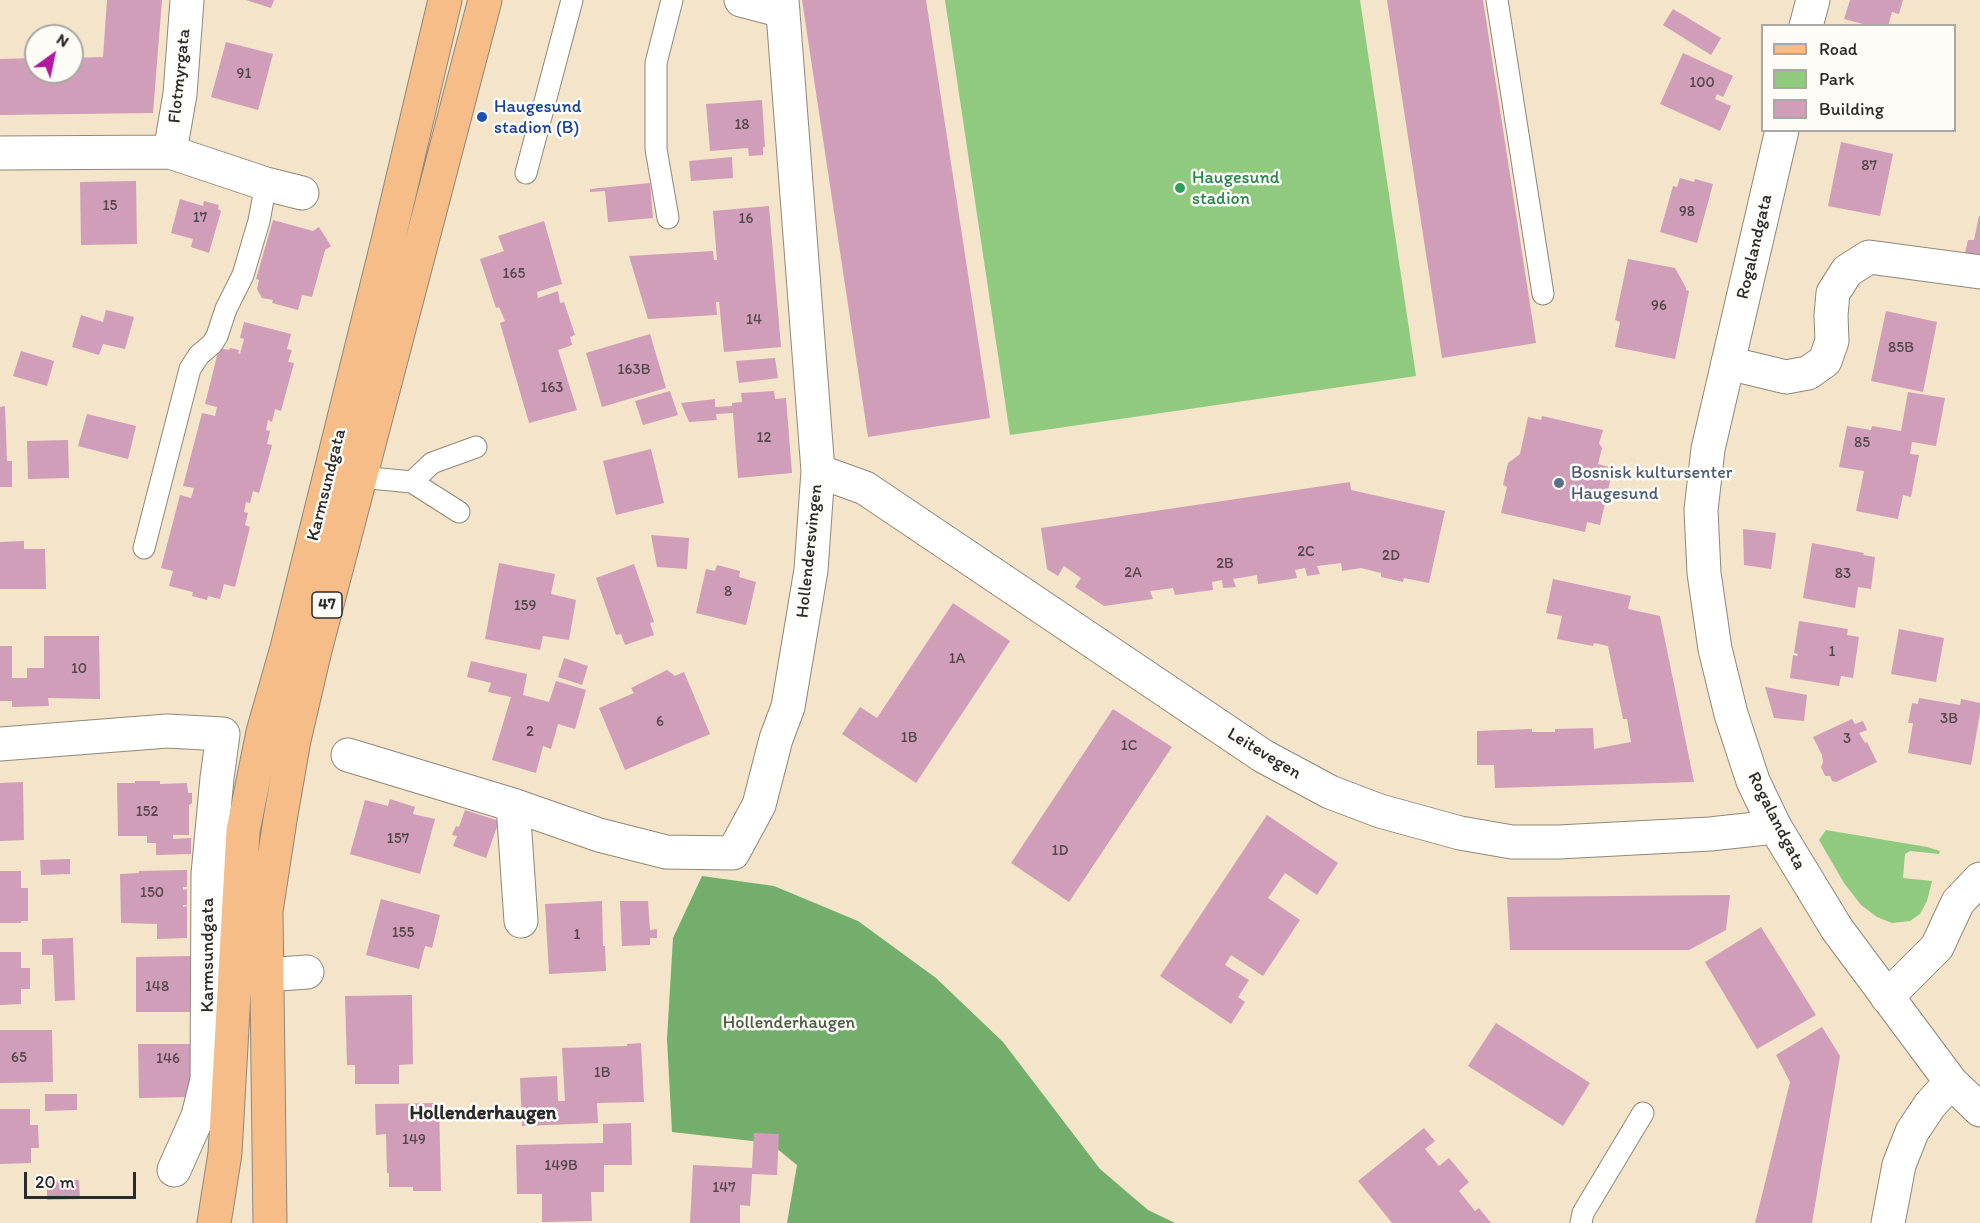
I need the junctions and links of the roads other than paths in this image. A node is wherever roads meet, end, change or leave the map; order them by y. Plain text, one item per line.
1 (187, 0) edge
2 (445, 0) edge
3 (485, 0) edge
4 (572, 0) edge
5 (672, 0) edge
6 (741, 0) edge
7 (1497, 0) edge
8 (1813, 0) edge
9 (783, 6) edge
10 (1807, 24) edge
11 (1782, 132) edge
12 (170, 152) junction
13 (0, 153) edge
14 (526, 174) dead end
15 (266, 184) junction
16 (302, 193) dead end
17 (668, 218) dead end
18 (1980, 272) edge
19 (1543, 294) dead end
20 (1728, 363) junction
21 (476, 447) dead end
22 (818, 471) junction
23 (360, 477) junction
24 (412, 482) junction
25 (459, 512) dead end
26 (144, 548) dead end
27 (0, 744) edge
28 (348, 755) dead end
29 (513, 805) junction
30 (1775, 827) junction
31 (1980, 879) edge
32 (521, 921) dead end
33 (307, 972) dead end
34 (250, 975) junction
35 (1887, 997) junction
36 (1951, 1082) junction
37 (1980, 1110) edge
38 (1642, 1113) dead end
39 (174, 1170) dead end
40 (214, 1223) edge
41 (270, 1223) edge
42 (1581, 1223) edge
43 (1888, 1223) edge

1 - 12 street, Flotmyrgata
2 - 34 main road, Karmsundgata / 47
3 - 23 main road, Karmsundgata / 47
4 - 14 lane
5 - 17 lane
6 - 9 street, Hollendersvingen
7 - 19 lane
8 - 10 street
9 - 22 street, Hollendersvingen
11 - 20 street, Rogalandgata
12 - 13 street
12 - 15 street
15 - 16 street
15 - 26 lane
18 - 20 street
20 - 30 street, Rogalandgata
21 - 24 lane
22 - 29 street, Hollendersvingen
22 - 30 street, Leitevegen
23 - 24 lane, Karmsundgata
23 - 34 main road, Karmsundgata / 47
24 - 25 lane, Karmsundgata
27 - 39 street, Karmsundgata
28 - 29 street, Hollendersvingen
29 - 32 street
30 - 35 street, Rogalandgata
31 - 35 street
33 - 34 street
34 - 40 main road, Karmsundgata / 47
34 - 41 main road, Karmsundgata / 47
35 - 36 street, Rogalandgata
36 - 37 street, Rogalandgata
36 - 43 street
38 - 42 lane

